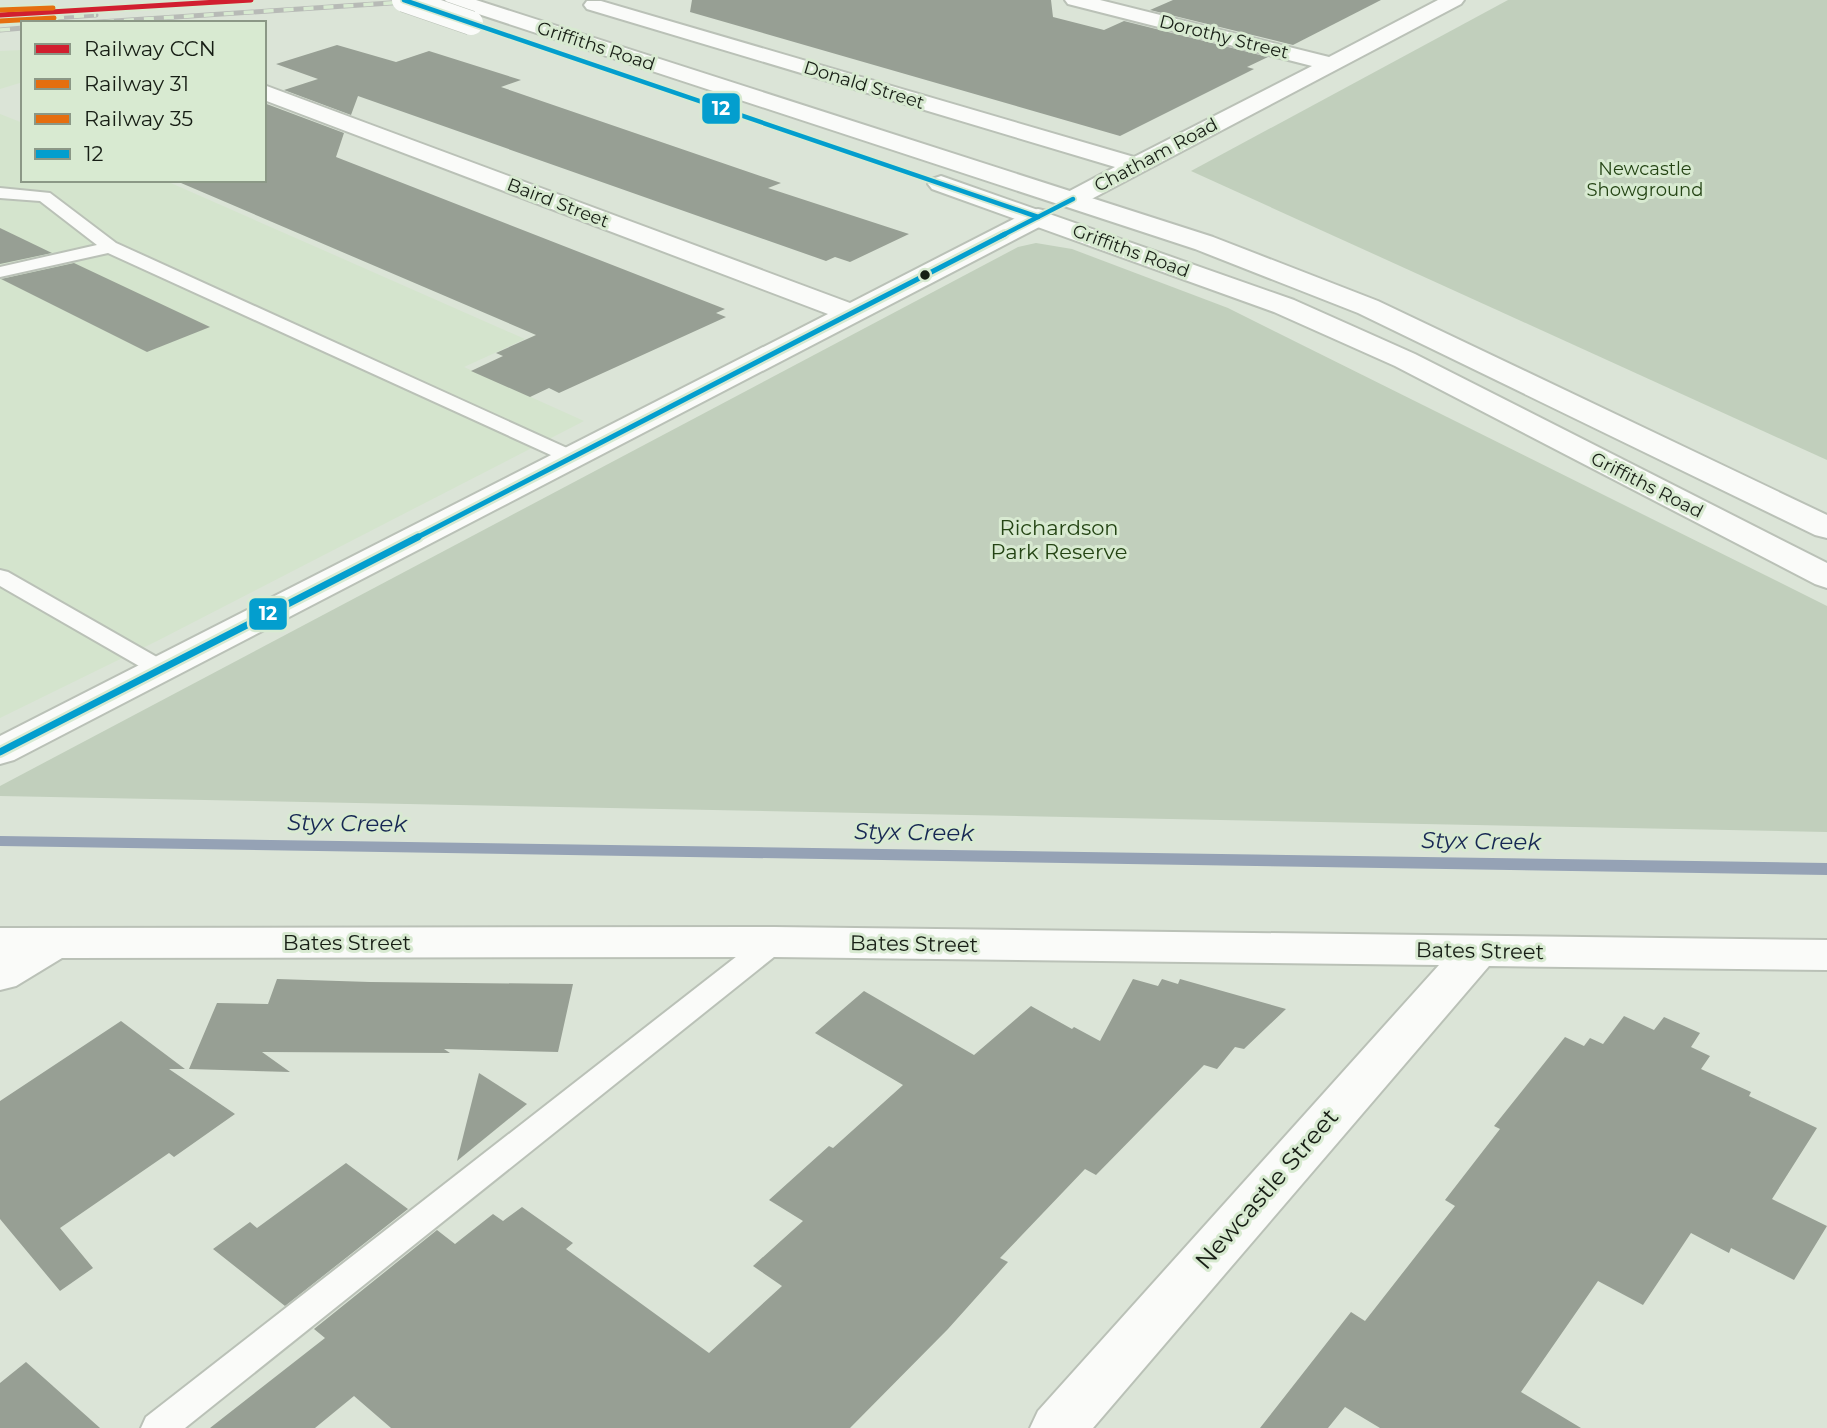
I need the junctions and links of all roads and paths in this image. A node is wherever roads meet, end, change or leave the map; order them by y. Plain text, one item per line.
1 (404, 0) edge
2 (455, 0) edge
3 (1075, 0) edge
4 (1454, 0) edge
5 (594, 5) dead end
6 (1332, 64) junction
7 (266, 94) edge
8 (1134, 165) junction
9 (0, 193) edge
10 (1073, 199) junction
11 (1038, 217) junction
12 (110, 247) junction
13 (0, 272) edge
14 (852, 313) junction
15 (571, 457) junction
16 (1827, 528) edge
17 (0, 577) edge
18 (1827, 577) edge
19 (161, 669) junction
20 (0, 752) edge
21 (0, 943) edge
22 (53, 943) junction
23 (774, 943) junction
24 (1477, 951) junction
25 (1827, 955) edge
26 (0, 975) edge
27 (159, 1428) edge
28 (1058, 1428) edge

1 - 11 main road, Griffiths Road, bridge
2 - 10 main road, Griffiths Road
3 - 6 main road, Dorothy Street
4 - 6 main road, Chatham Road
5 - 8 main road, Donald Street
6 - 8 main road, Chatham Road
7 - 14 main road, Baird Street
8 - 10 main road, Chatham Road
9 - 12 lane
10 - 11 main road, Chatham Road
10 - 16 main road, Griffiths Road
11 - 14 main road, Chatham Road
11 - 18 main road, Griffiths Road
12 - 13 lane
12 - 15 lane
14 - 15 main road, Chatham Road
15 - 19 main road, Chatham Road
17 - 19 lane
19 - 20 main road, Chatham Road
21 - 22 main road, Bates Street
22 - 23 main road, Bates Street
22 - 26 main road
23 - 24 main road, Bates Street
23 - 27 lane
24 - 25 main road, Bates Street
24 - 28 main road, Newcastle Street

